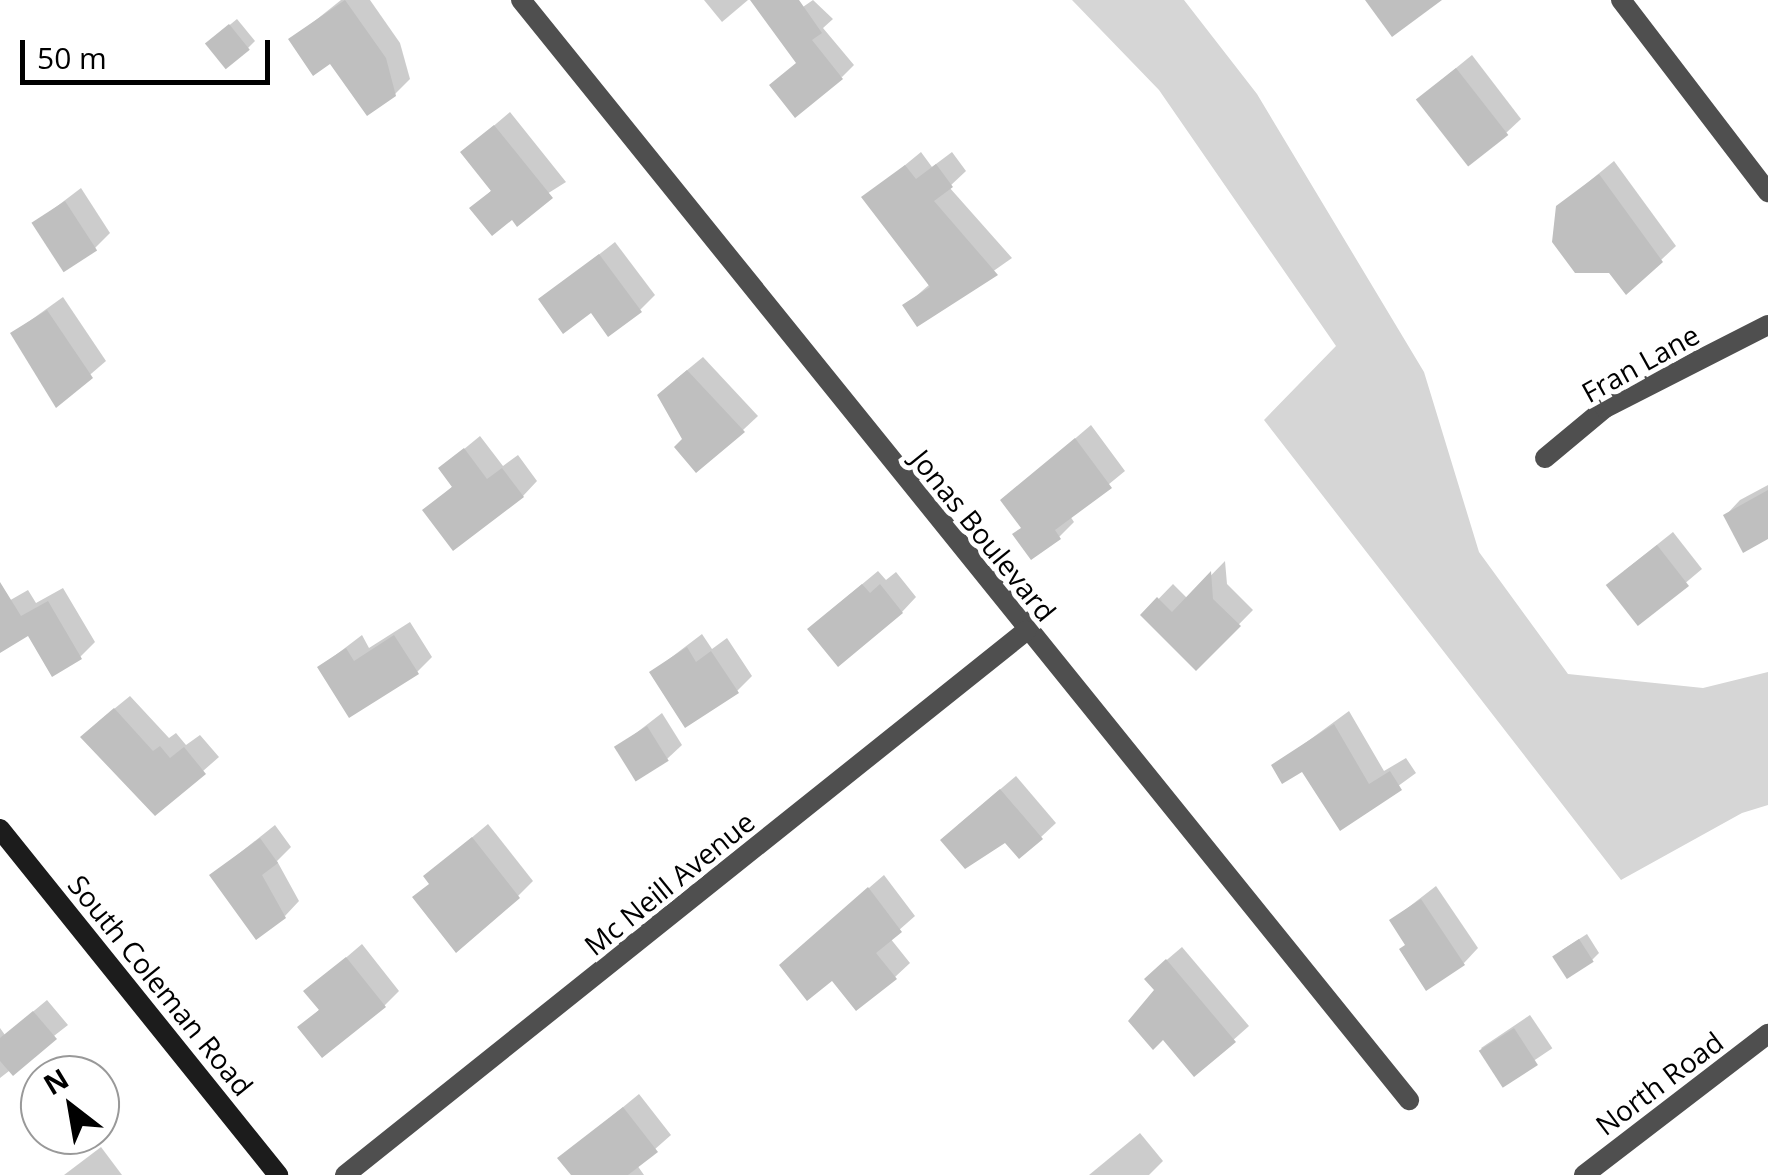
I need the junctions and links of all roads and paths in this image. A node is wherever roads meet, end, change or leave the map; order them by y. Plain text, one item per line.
1 (521, 0) edge
2 (1621, 0) edge
3 (1768, 192) edge
4 (1768, 325) edge
5 (1545, 458) dead end
6 (1026, 632) junction
7 (0, 829) edge
8 (1768, 1034) edge
9 (1410, 1100) dead end
10 (278, 1175) edge
11 (345, 1175) edge
12 (1584, 1175) edge

1 - 6 street, Jonas Boulevard
2 - 3 street
4 - 5 street, Fran Lane
6 - 9 street, Jonas Boulevard
6 - 11 street, Mc Neill Avenue
7 - 10 street, South Coleman Road
8 - 12 street, North Road

